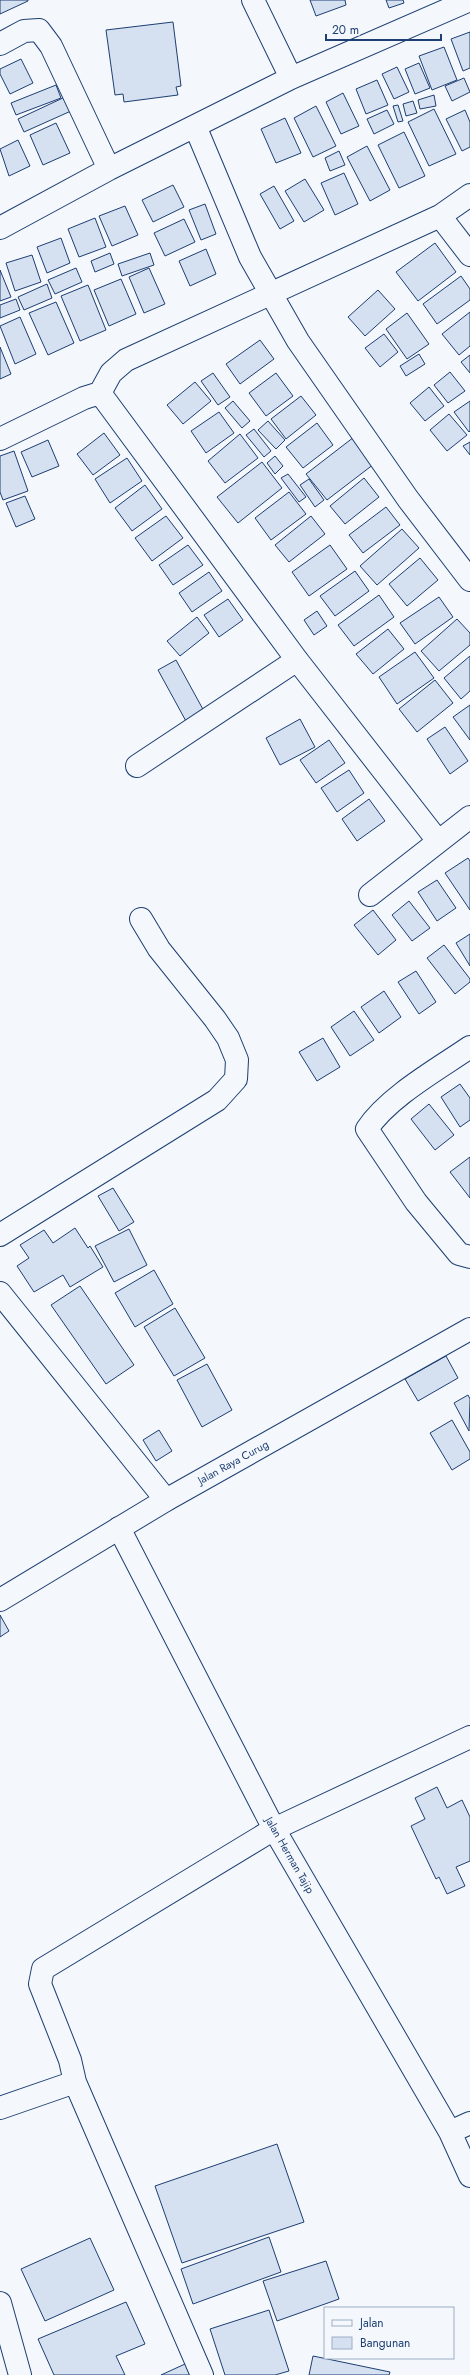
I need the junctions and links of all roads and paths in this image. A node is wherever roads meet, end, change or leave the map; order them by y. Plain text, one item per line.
1 (253, 0) edge
2 (470, 0) edge
3 (0, 44) edge
4 (291, 78) junction
5 (195, 126) junction
6 (109, 169) junction
7 (470, 194) edge
8 (440, 216) junction
9 (0, 228) edge
10 (470, 255) edge
11 (270, 295) junction
12 (100, 393) junction
13 (0, 439) edge
14 (470, 580) edge
15 (297, 660) junction
16 (137, 766) dead end
17 (470, 817) edge
18 (438, 841) junction
19 (370, 895) dead end
20 (141, 919) dead end
21 (470, 1047) edge
22 (0, 1235) edge
23 (470, 1257) edge
24 (0, 1293) edge
25 (470, 1329) edge
26 (166, 1500) junction
27 (119, 1528) junction
28 (0, 1600) edge
29 (470, 1737) edge
30 (274, 1829) junction
31 (75, 2082) junction
32 (0, 2108) edge
33 (470, 2123) edge
34 (450, 2132) junction
35 (470, 2176) edge
36 (0, 2303) edge
37 (20, 2375) edge
38 (202, 2375) edge

1 - 4 street
2 - 4 street
3 - 6 street
4 - 5 street
5 - 6 street
5 - 11 street
6 - 9 street
7 - 8 street
8 - 10 street
8 - 11 street
11 - 12 street
11 - 14 street
12 - 13 street
12 - 15 street
15 - 16 street
15 - 18 street
17 - 18 street
18 - 19 street
20 - 22 street
21 - 23 street
24 - 26 street
25 - 26 street, Jalan Raya Curug
26 - 27 street, Jalan Raya Curug
27 - 28 street, Jalan Raya Curug
27 - 30 street, Jalan Herman Tajip
29 - 30 street
30 - 31 street
30 - 34 street, Jalan Herman Tajip
31 - 32 street
31 - 38 street
33 - 34 street
34 - 35 street, Jalan Herman Tajip
36 - 37 street

